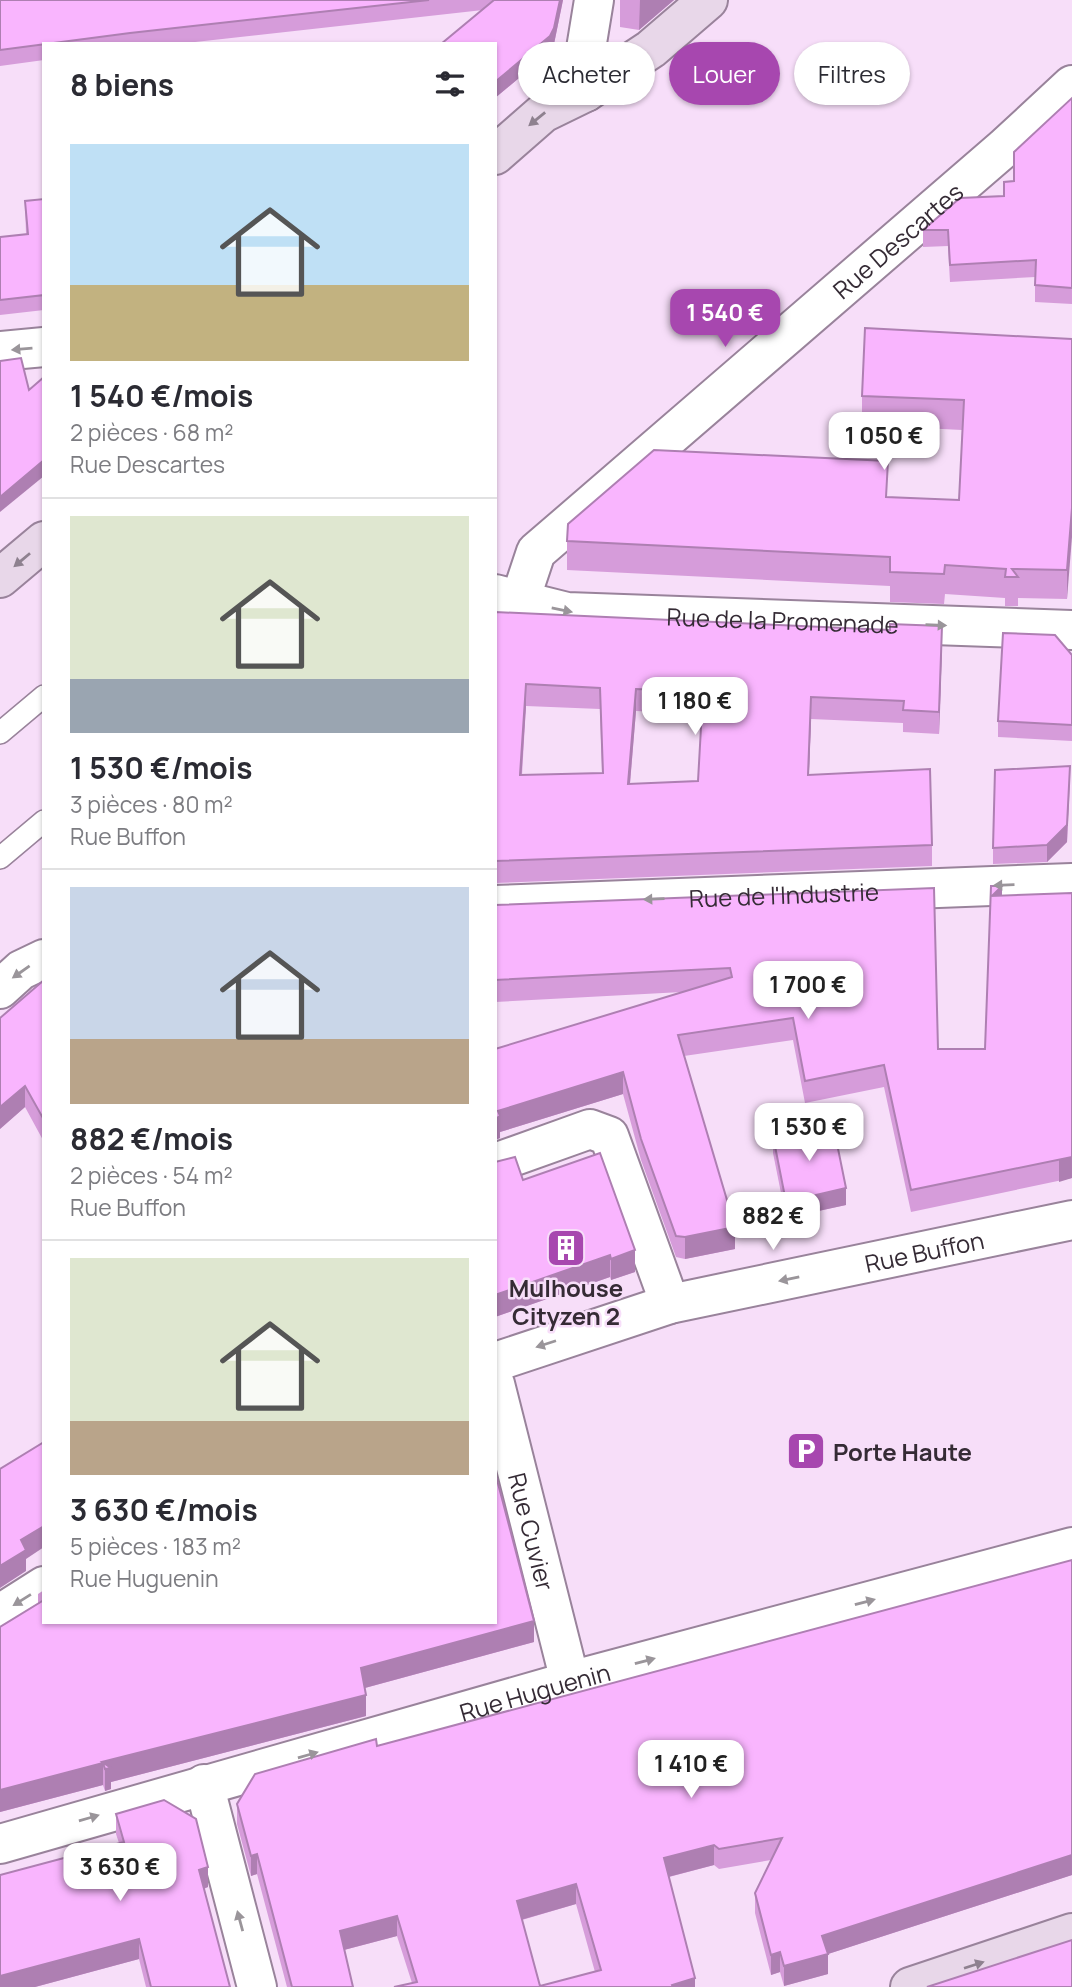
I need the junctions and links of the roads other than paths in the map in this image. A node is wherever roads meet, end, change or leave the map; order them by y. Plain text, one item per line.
1 (594, 0) edge
2 (708, 0) edge
3 (587, 42) edge
4 (655, 46) edge
5 (1072, 85) edge
6 (559, 105) edge
7 (497, 153) edge
8 (42, 347) edge
9 (0, 351) edge
10 (42, 543) edge
11 (0, 578) edge
12 (508, 597) edge
13 (1072, 630) edge
14 (42, 698) edge
15 (0, 733) edge
16 (42, 823) edge
17 (0, 858) edge
18 (1072, 883) edge
19 (497, 905) edge
20 (42, 960) edge
21 (0, 989) edge
22 (497, 1162) edge
23 (1072, 1220) edge
24 (670, 1304) junction
25 (497, 1361) edge
26 (497, 1392) edge
27 (1072, 1547) edge
28 (42, 1587) edge
29 (0, 1614) edge
30 (570, 1681) junction
31 (204, 1784) junction
32 (0, 1844) edge
33 (1072, 1933) edge
34 (257, 1987) edge
35 (909, 1987) edge

1 - 3 street
2 - 4 street
5 - 12 street, Rue Descartes
6 -> 7 street
8 -> 9 street
10 -> 11 street
12 -> 13 street, Rue de la Promenade
14 - 15 lane
16 - 17 lane
18 -> 19 street, Rue de l'Industrie
20 -> 21 street
22 - 24 street
23 -> 24 street, Rue Buffon
24 -> 25 street, Rue Buffon
26 - 30 street, Rue Cuvier
30 -> 27 street, Rue Huguenin
28 -> 29 street
31 -> 30 street, Rue Huguenin
32 -> 31 street, Rue Huguenin
34 -> 31 street
35 -> 33 street

